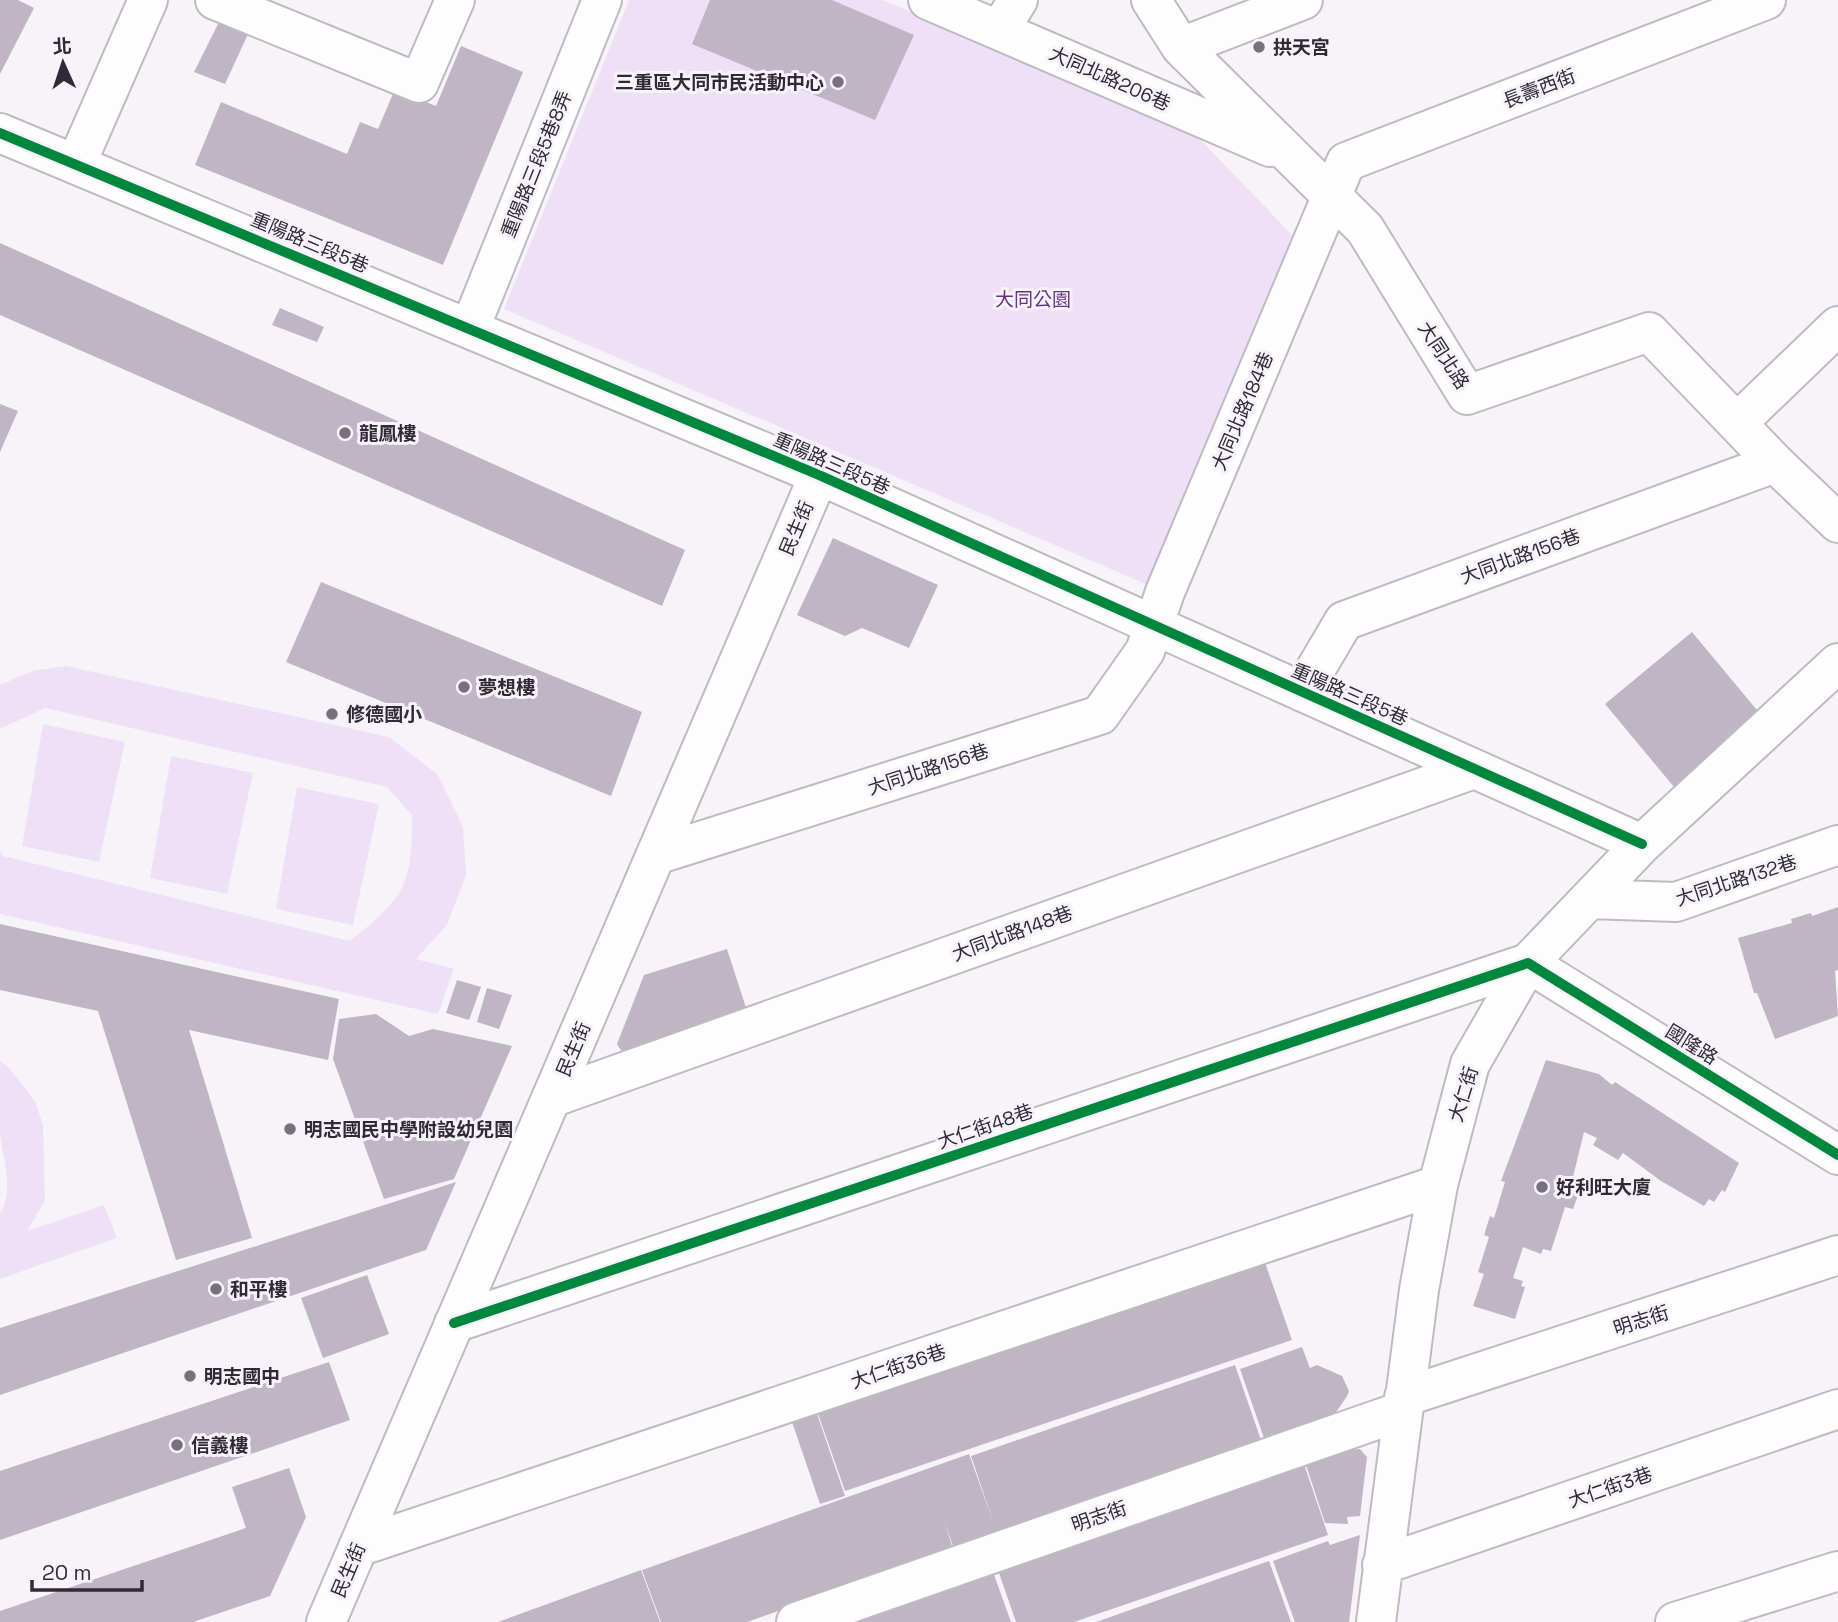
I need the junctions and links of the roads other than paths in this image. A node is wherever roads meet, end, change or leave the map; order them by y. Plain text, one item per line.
1 (148, 0) edge
2 (215, 0) edge
3 (455, 0) edge
4 (601, 0) edge
5 (928, 0) edge
6 (1151, 0) edge
7 (1303, 0) edge
8 (1766, 0) edge
9 (1009, 15) edge
10 (1181, 47) junction
11 (0, 132) edge
12 (1292, 157) junction
13 (76, 162) junction
14 (1332, 197) junction
15 (1838, 326) edge
16 (470, 328) junction
17 (1737, 423) junction
18 (1775, 463) junction
19 (819, 475) junction
20 (1838, 523) edge
21 (1154, 626) junction
22 (1838, 663) edge
23 (1302, 692) junction
24 (1474, 769) junction
25 (1642, 844) junction
26 (1838, 845) edge
27 (656, 855) junction
28 (1589, 899) junction
29 (1528, 963) junction
30 (551, 1098) junction
31 (1838, 1155) edge
32 (1438, 1185) junction
33 (1838, 1255) edge
34 (454, 1323) junction
35 (1403, 1404) junction
36 (1838, 1409) edge
37 (358, 1547) junction
38 (1382, 1565) junction
39 (1838, 1571) edge
40 (326, 1622) edge
41 (796, 1622) edge
42 (1376, 1622) edge
43 (1675, 1622) edge

1 - 13 street
2 - 3 street
4 - 16 street, 重陽路三段5巷8弄
5 - 9 street, 大同北路206巷
6 - 10 street, 大同北路
7 - 10 street
8 - 14 street, 長壽西街
9 - 12 street, 大同北路206巷
10 - 12 street, 大同北路
11 - 13 street, 重陽路三段5巷
12 - 14 street, 大同北路
13 - 16 street, 重陽路三段5巷
14 - 17 street, 大同北路
14 - 21 street, 大同北路184巷
15 - 17 street
16 - 19 street, 重陽路三段5巷
17 - 18 street, 大同北路
18 - 20 street, 大同北路
18 - 23 street, 大同北路156巷
19 - 21 street, 重陽路三段5巷
19 - 27 street, 民生街
21 - 23 street, 重陽路三段5巷
21 - 27 street, 大同北路156巷
22 - 25 street, 大仁街
23 - 24 street, 重陽路三段5巷
24 - 25 street, 重陽路三段5巷
24 - 30 street, 大同北路148巷
25 - 28 street, 大仁街
26 - 28 street, 大同北路132巷
27 - 30 street, 民生街
28 - 29 street, 大仁街
29 - 31 street, 國隆路
29 - 32 street, 大仁街
29 - 34 street, 大仁街48巷
30 - 34 street, 民生街
32 - 35 street, 大仁街
32 - 37 street, 大仁街36巷
33 - 35 street, 明志街
34 - 37 street, 民生街
35 - 38 street, 大仁街
35 - 41 street, 明志街
36 - 38 street, 大仁街3巷
37 - 40 street, 民生街
38 - 42 street, 大仁街
39 - 43 street

